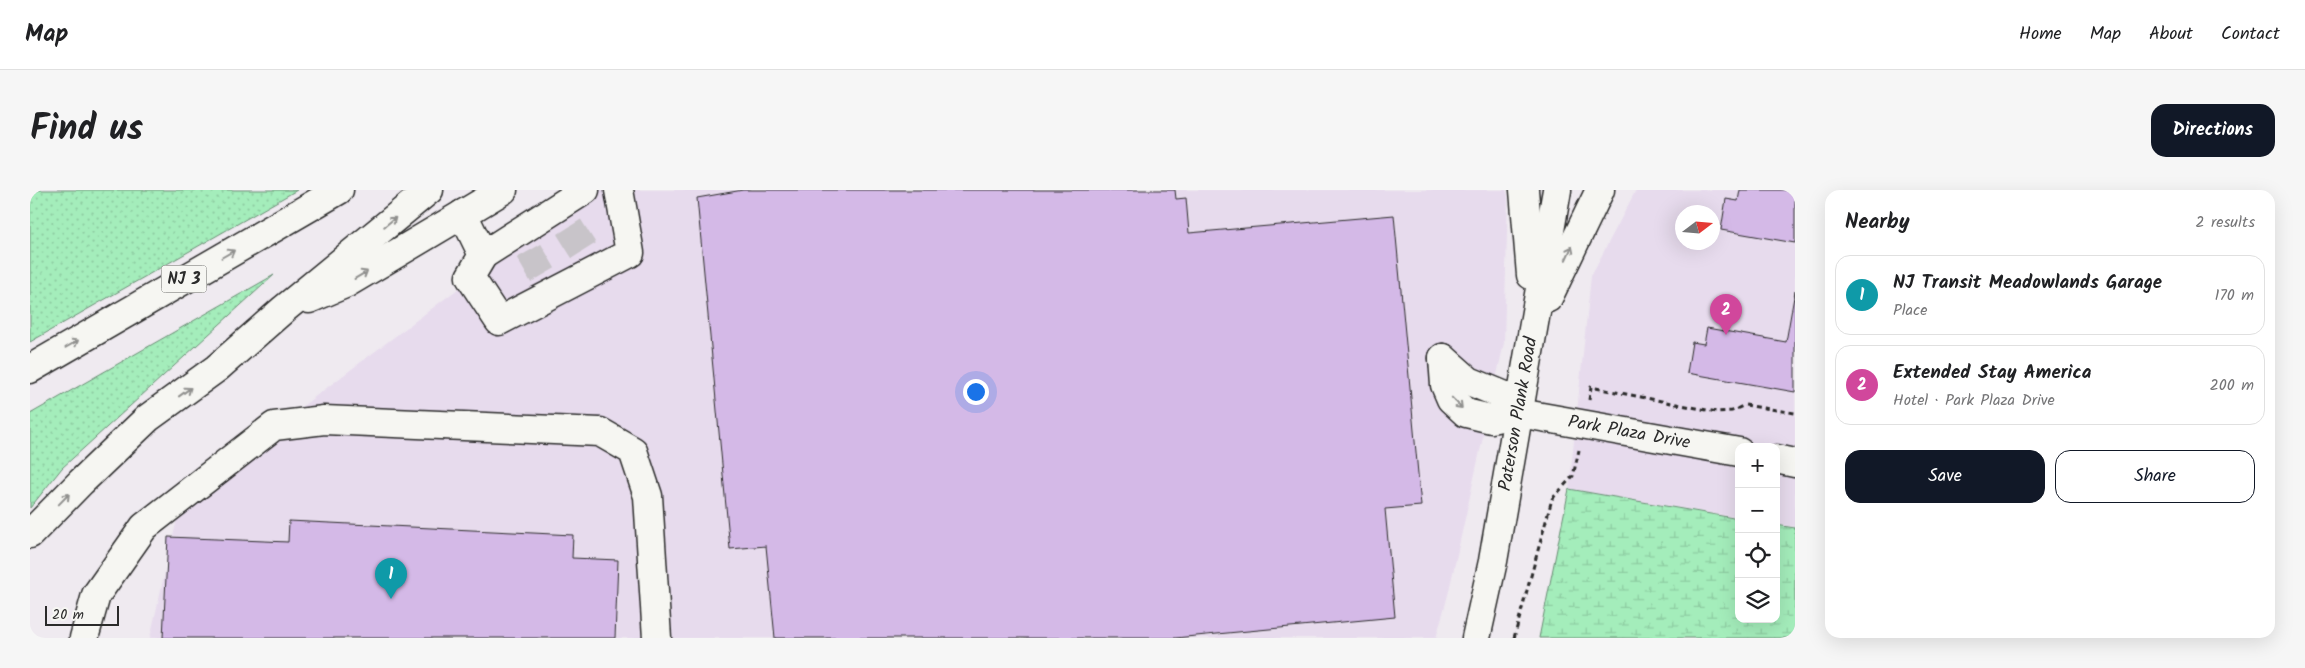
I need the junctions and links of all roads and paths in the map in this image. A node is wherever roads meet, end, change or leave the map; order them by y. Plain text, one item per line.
1 (339, 190) edge
2 (429, 190) edge
3 (503, 190) edge
4 (586, 190) edge
5 (619, 190) edge
6 (1524, 190) edge
7 (1557, 190) edge
8 (1600, 190) edge
9 (463, 214) junction
10 (483, 255) junction
11 (284, 309) junction
12 (1534, 329) junction
13 (30, 369) edge
14 (1519, 413) junction
15 (1795, 413) edge
16 (1584, 424) junction
17 (1735, 451) edge
18 (1780, 460) edge
19 (1795, 463) edge
20 (30, 534) edge
21 (84, 638) edge
22 (657, 638) edge
23 (1476, 638) edge
24 (1514, 638) edge

13 -> 1 main road, NJ 3
11 -> 2 main road
3 - 9 main road
4 - 10 main road
5 - 10 main road
6 - 12 main road
7 - 12 main road, Paterson Plank Road
12 -> 8 main road
9 - 10 main road
11 -> 9 main road
20 -> 11 main road
12 - 14 main road, Paterson Plank Road
14 - 16 main road, Park Plaza Drive
14 - 23 main road, Paterson Plank Road
15 - 16 path
16 - 17 main road, Park Plaza Drive
16 - 24 path
18 - 19 main road
21 - 22 main road

